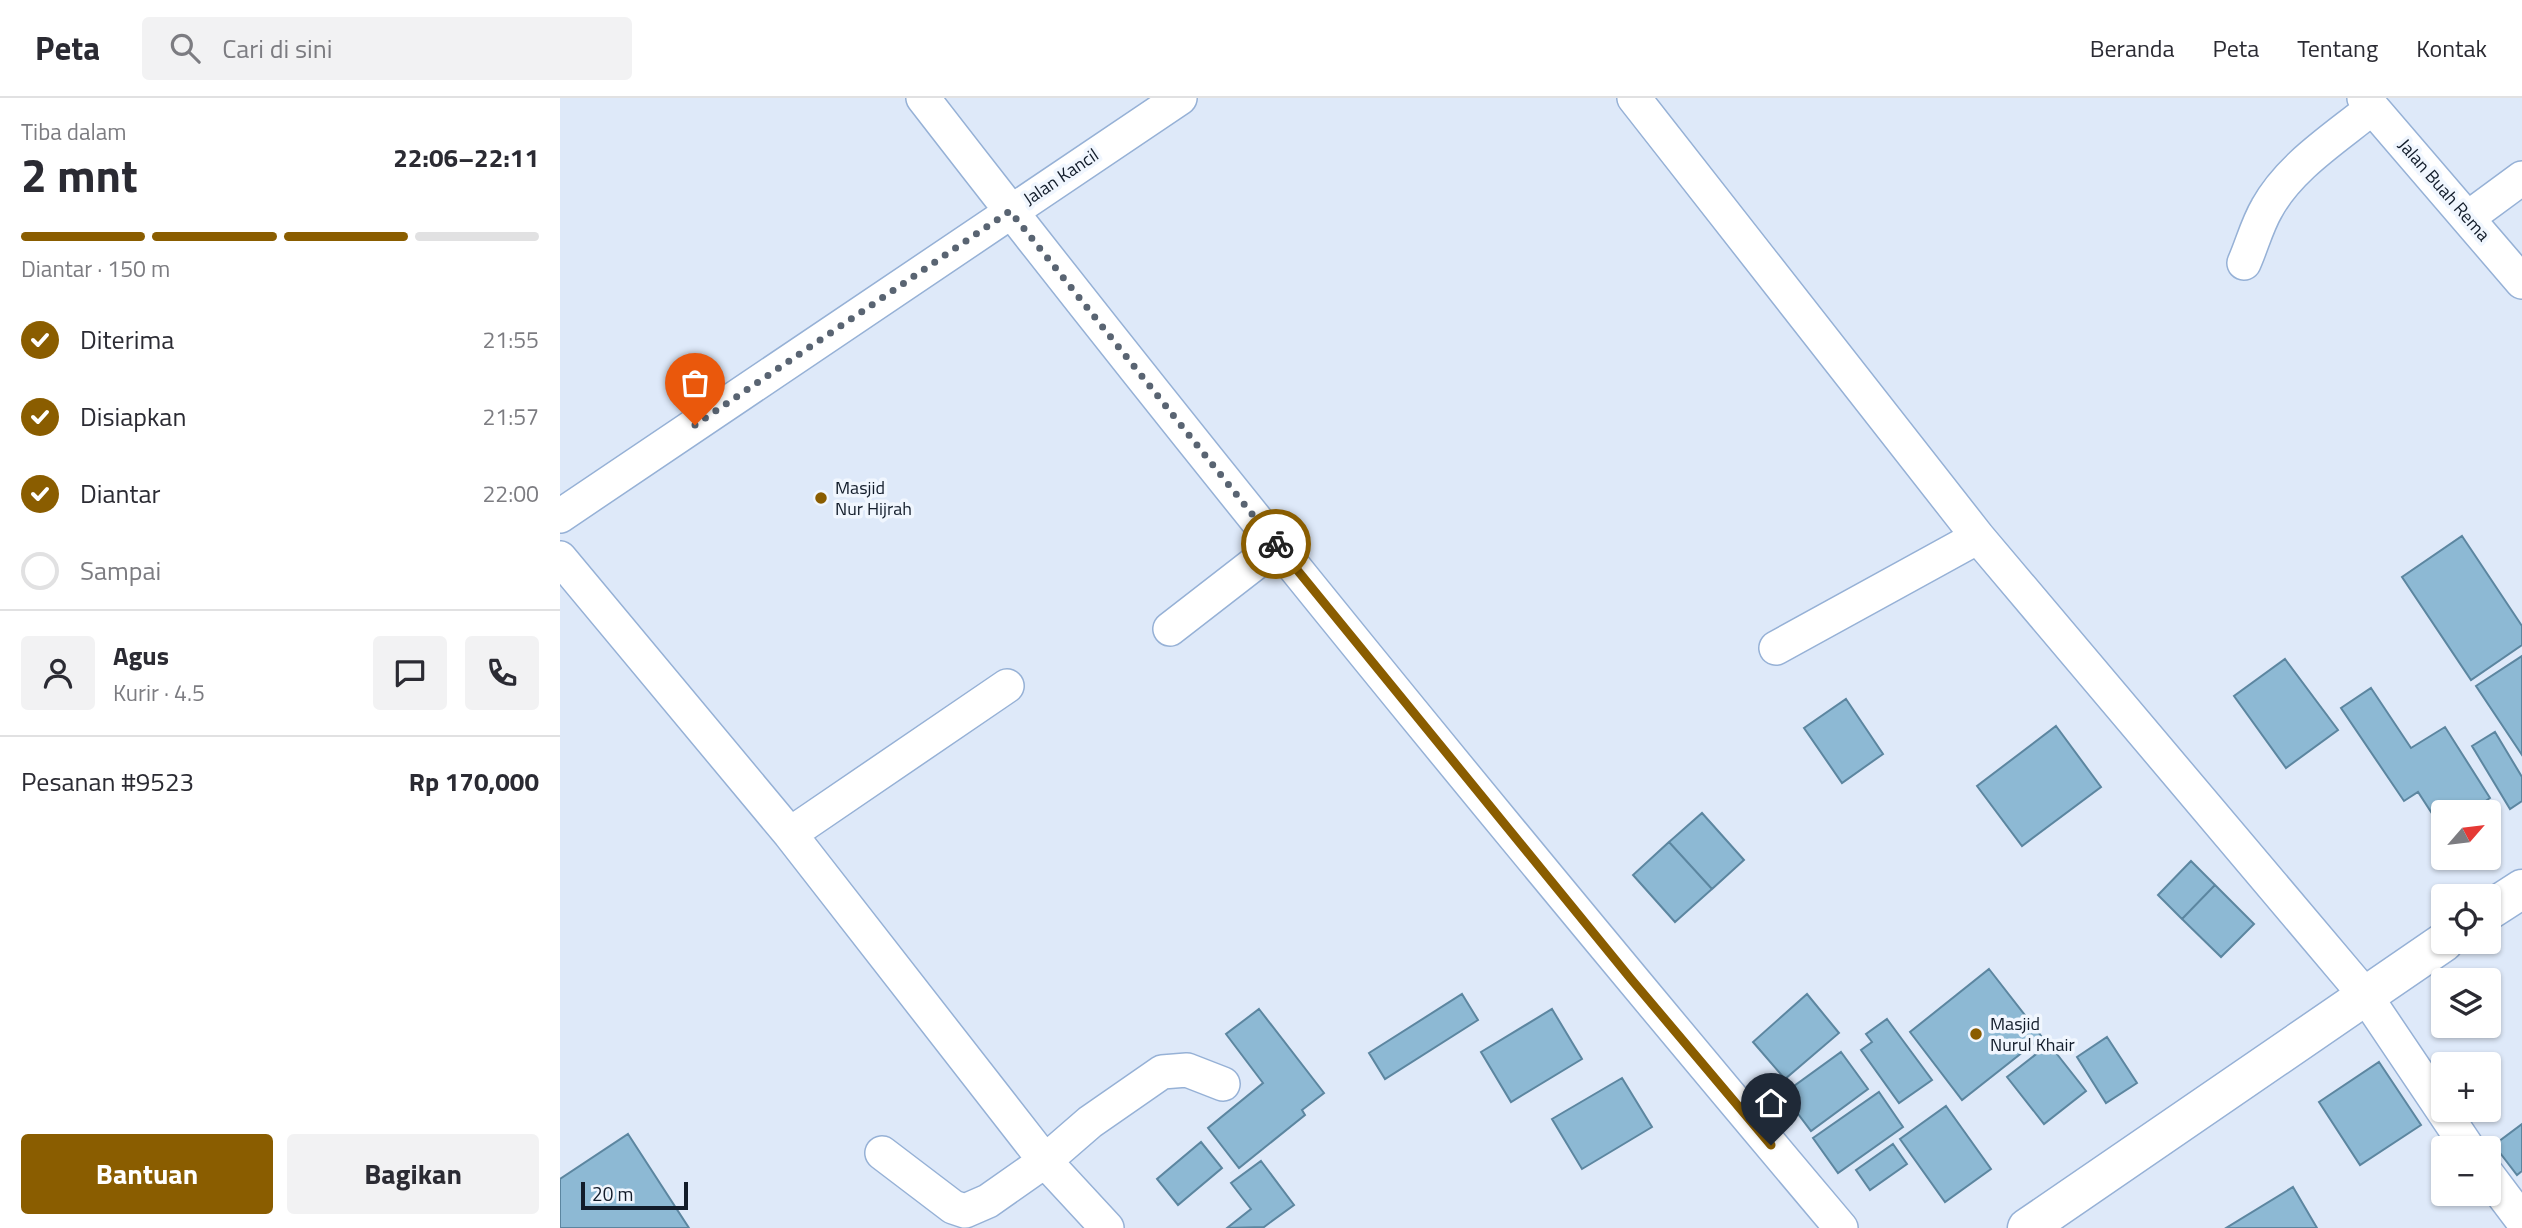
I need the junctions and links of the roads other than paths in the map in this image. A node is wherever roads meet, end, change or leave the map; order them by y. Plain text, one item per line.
1 (923, 98) edge
2 (1180, 98) edge
3 (1634, 98) edge
4 (2368, 103) edge
5 (2522, 178) edge
6 (1010, 211) junction
7 (2469, 217) junction
8 (2244, 263) dead end
9 (2522, 282) edge
10 (560, 516) edge
11 (1978, 537) junction
12 (1277, 546) junction
13 (560, 558) edge
14 (1170, 629) dead end
15 (1776, 648) dead end
16 (1007, 685) dead end
17 (790, 834) junction
18 (2522, 889) edge
19 (2501, 903) edge
20 (2431, 951) edge
21 (2365, 995) junction
22 (1223, 1084) dead end
23 (2460, 1136) edge
24 (883, 1153) dead end
25 (1045, 1161) junction
26 (2501, 1192) edge
27 (2522, 1220) edge
28 (1107, 1228) edge
29 (1841, 1228) edge
30 (2027, 1228) edge

1 - 6 street
2 - 6 street, Jalan Kancil
3 - 11 street
4 - 7 street, Jalan Buah Rema
4 - 8 street
5 - 7 street
6 - 10 street, Jalan Kancil
6 - 12 street
7 - 9 street, Jalan Buah Rema
11 - 15 street
11 - 21 street
12 - 14 street
12 - 29 street
13 - 17 street
16 - 17 street
17 - 25 street
18 - 19 street
20 - 21 street
21 - 23 street
21 - 30 street
22 - 25 street
24 - 25 street
25 - 28 street
26 - 27 street

